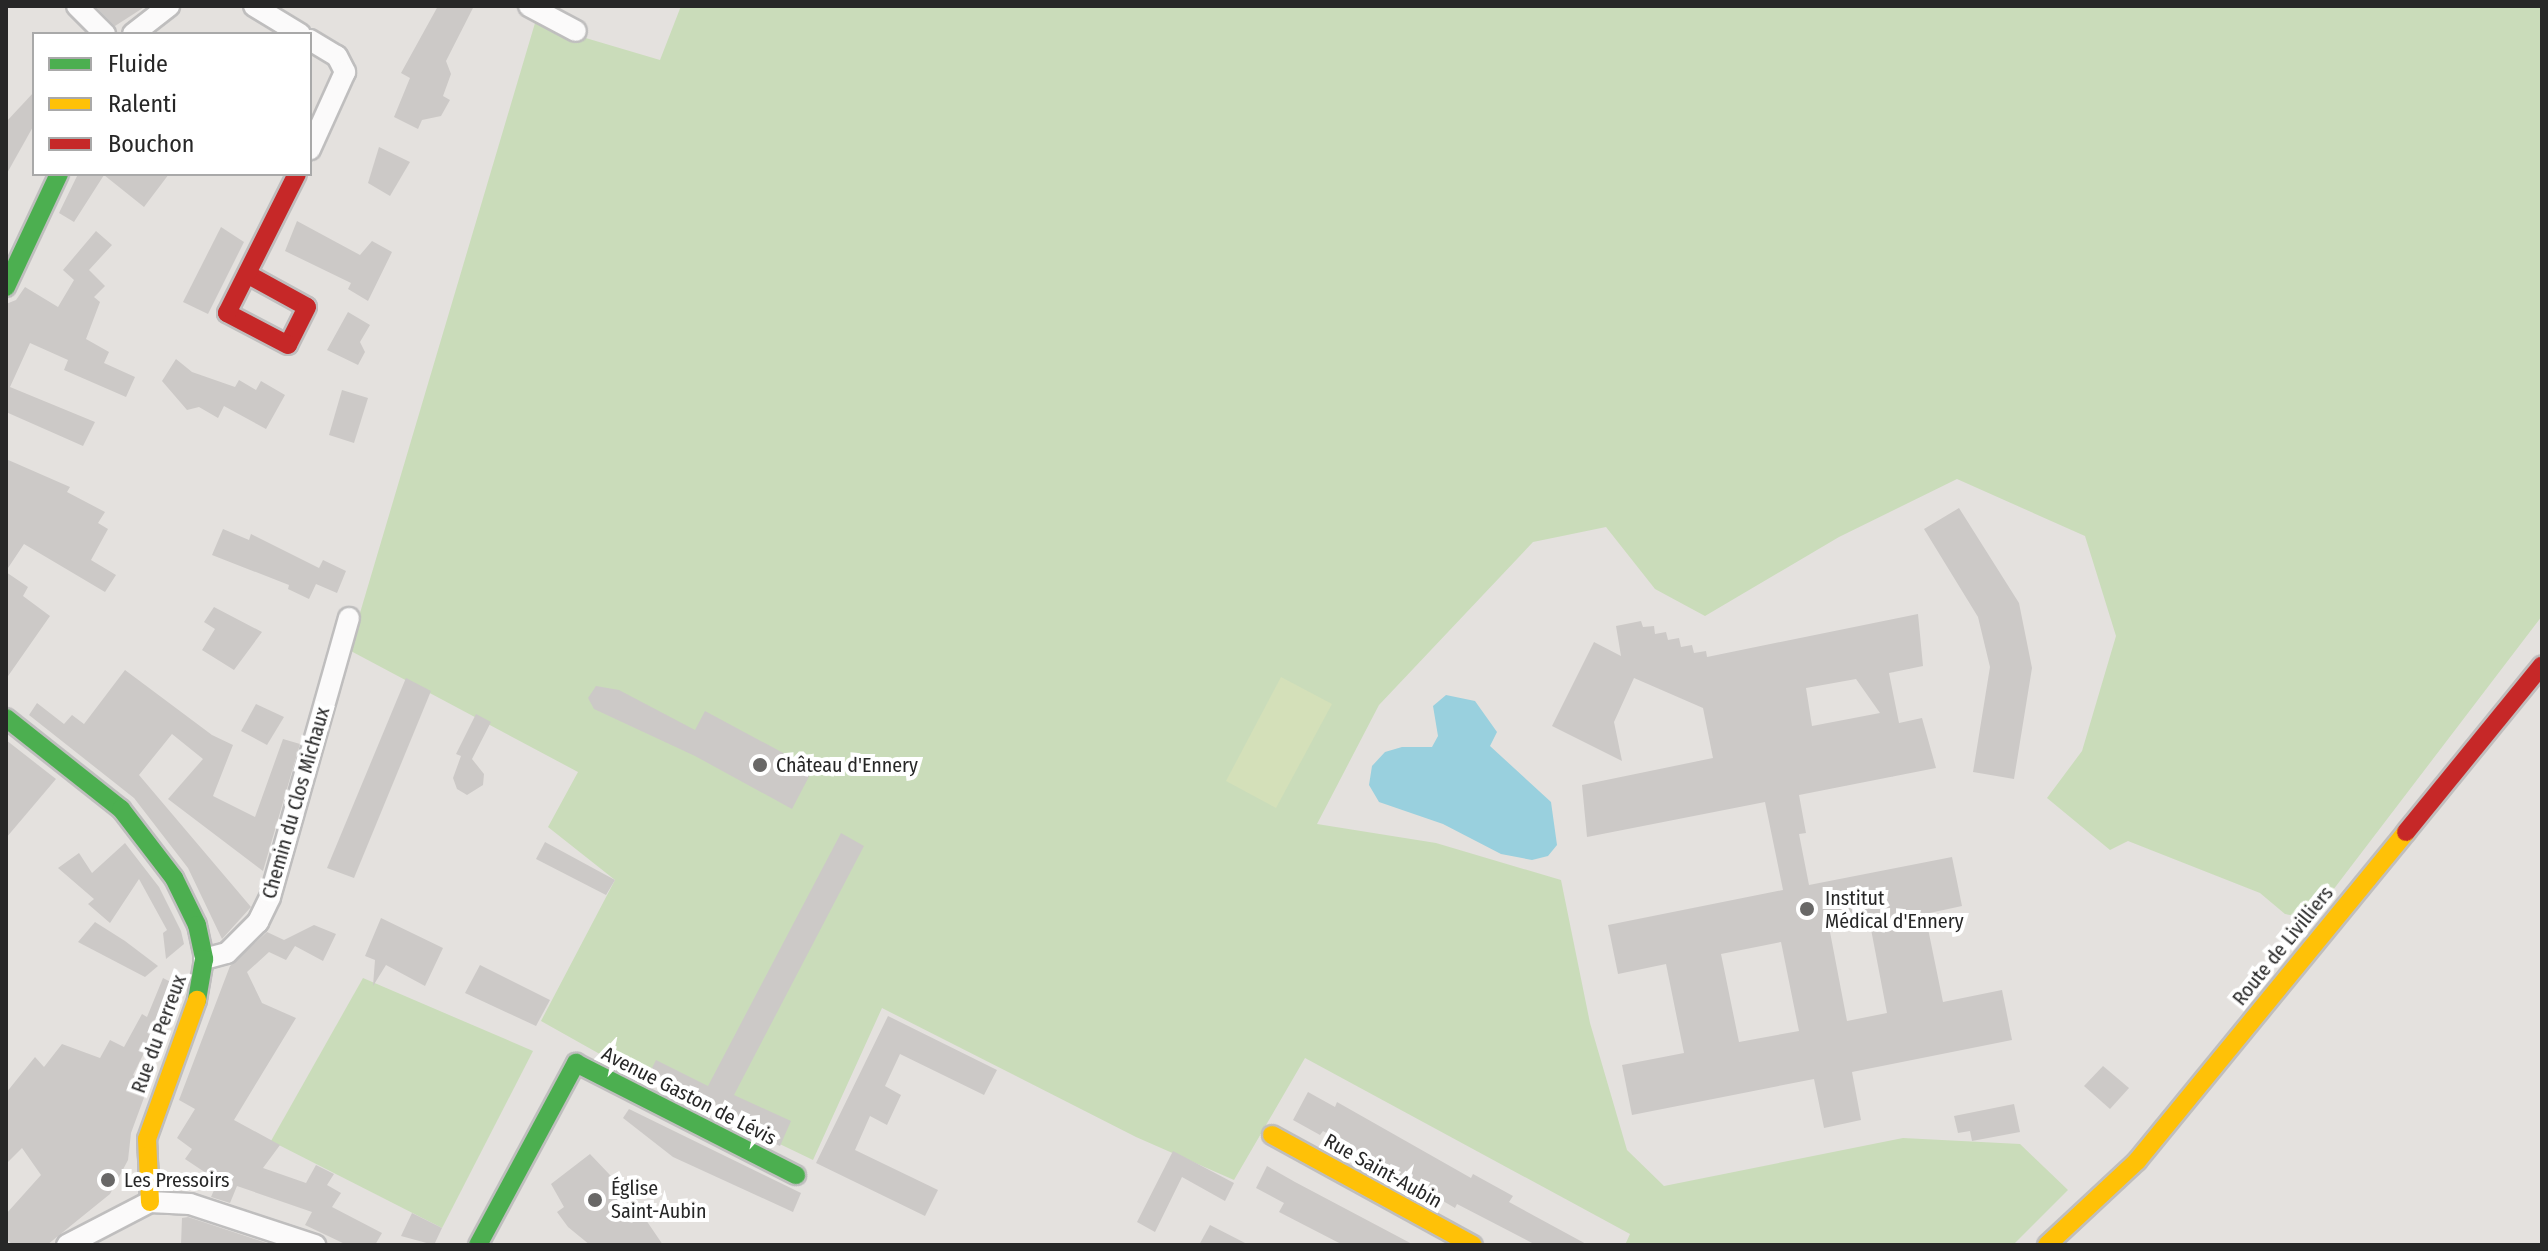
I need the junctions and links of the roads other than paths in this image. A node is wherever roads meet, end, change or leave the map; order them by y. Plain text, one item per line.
1 (77, 6) edge
2 (169, 6) edge
3 (254, 6) edge
4 (529, 6) edge
5 (576, 31) dead end
6 (103, 32) edge
7 (136, 32) edge
8 (297, 32) edge
9 (312, 41) edge
10 (312, 145) edge
11 (58, 176) edge
12 (296, 176) edge
13 (247, 274) dead end
14 (6, 287) edge
15 (349, 618) dead end
16 (2542, 665) edge
17 (6, 718) edge
18 (204, 959) junction
19 (1272, 1135) dead end
20 (796, 1175) dead end
21 (150, 1202) junction
22 (67, 1245) edge
23 (315, 1245) edge
24 (478, 1245) edge
25 (1473, 1245) edge
26 (2047, 1245) edge

1 - 6 street
2 - 7 street
3 - 8 street
4 - 5 street
9 - 10 street
11 - 14 street
12 - 13 street
15 - 18 street, Chemin du Clos Michaux
16 - 26 street, Route de Livilliers
17 - 18 street, Rue du Perreux
18 - 21 street, Rue du Perreux
19 - 25 street, Rue Saint-Aubin
20 - 24 street, Avenue Gaston de Lévis
21 - 22 street
21 - 23 street

